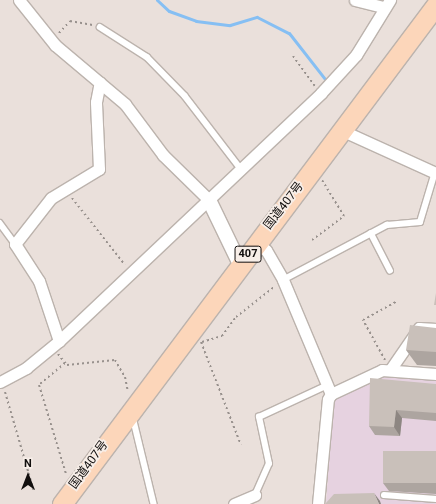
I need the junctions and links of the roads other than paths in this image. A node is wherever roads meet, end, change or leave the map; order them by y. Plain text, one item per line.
1 (18, 0) edge
2 (355, 0) edge
3 (387, 4) edge
4 (436, 5) edge
5 (100, 26) road end
6 (100, 82) junction
7 (341, 130) junction
8 (242, 169) junction
9 (435, 173) edge
10 (209, 200) junction
11 (0, 223) edge
12 (371, 233) junction
13 (256, 243) junction
14 (15, 244) junction
15 (240, 264) junction
16 (390, 270) dead end
17 (284, 280) junction
18 (436, 329) edge
19 (56, 343) junction
20 (390, 370) junction
21 (436, 374) edge
22 (1, 381) edge
23 (330, 390) junction
24 (131, 407) junction
25 (255, 495) joint
26 (384, 495) dead end
27 (66, 497) edge
28 (436, 499) edge
29 (154, 504) edge
30 (234, 504) edge
31 (318, 504) edge

1 - 6 street
2 - 3 street
3 - 8 street
4 - 7 highway, 国道407号 / 407
5 - 8 lane
6 - 10 street
6 - 14 street
7 - 9 street
7 - 13 highway, 国道407号 / 407
8 - 10 street
9 - 12 lane
10 - 15 street
10 - 19 street
11 - 14 lane
12 - 16 lane
12 - 17 lane
13 - 15 highway, 国道407号 / 407
13 - 17 street
14 - 19 street
15 - 24 highway, 国道407号 / 407
17 - 23 street
18 - 20 street
19 - 22 street
20 - 21 street
20 - 23 street
23 - 25 lane
23 - 31 street
24 - 27 highway, 国道407号 / 407
24 - 29 lane
25 - 30 street
26 - 28 lane

